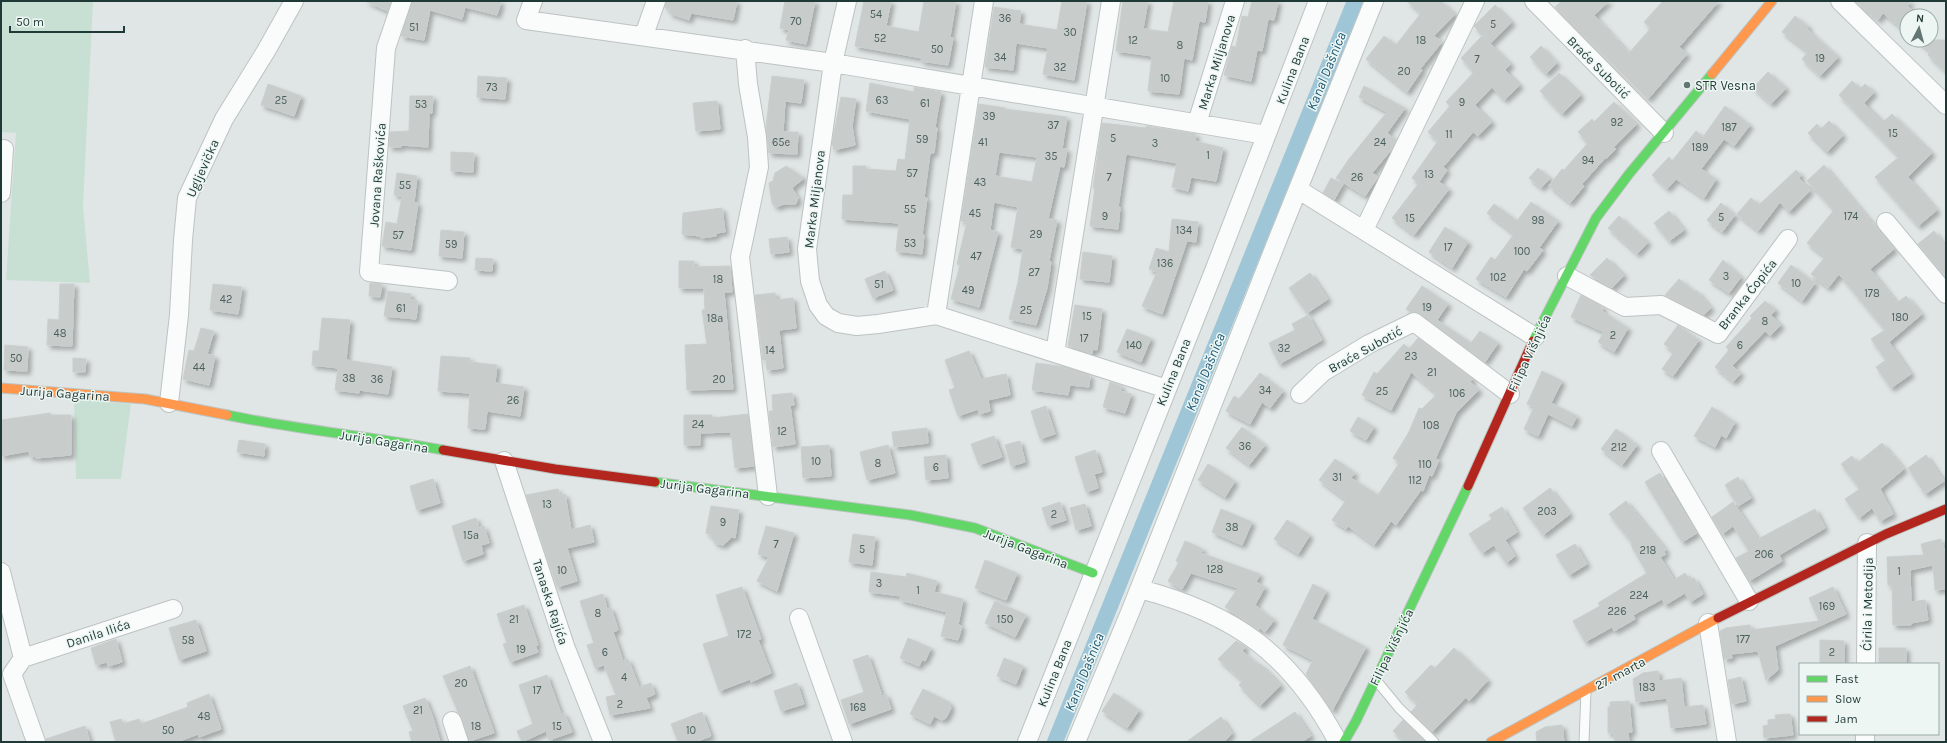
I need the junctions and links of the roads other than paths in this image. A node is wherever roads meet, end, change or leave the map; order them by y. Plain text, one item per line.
1 (294, 1) edge
2 (402, 1) edge
3 (533, 1) edge
4 (656, 1) edge
5 (847, 1) edge
6 (984, 1) edge
7 (1111, 1) edge
8 (1235, 1) edge
9 (1318, 1) edge
10 (1374, 1) edge
11 (1474, 1) edge
12 (1534, 1) edge
13 (1772, 1) edge
14 (1840, 1) edge
15 (644, 35) junction
16 (745, 50) junction
17 (833, 63) junction
18 (970, 86) junction
19 (1946, 105) edge
20 (1093, 106) junction
21 (1197, 123) junction
22 (1664, 133) junction
23 (1266, 135) junction
24 (4, 149) dead end
25 (1299, 190) junction
26 (1, 192) edge
27 (1886, 222) dead end
28 (1364, 230) junction
29 (1788, 239) dead end
30 (1567, 276) junction
31 (448, 281) dead end
32 (1946, 294) edge
33 (936, 315) junction
34 (1535, 337) junction
35 (1055, 353) junction
36 (1, 388) edge
37 (1167, 389) junction
38 (1300, 394) dead end
39 (1510, 394) junction
40 (169, 402) junction
41 (1661, 451) dead end
42 (504, 461) junction
43 (768, 496) junction
44 (1946, 510) edge
45 (1867, 543) junction
46 (1, 572) edge
47 (1093, 573) junction
48 (1140, 589) junction
49 (1749, 601) junction
50 (173, 609) dead end
51 (799, 618) dead end
52 (1708, 624) junction
53 (23, 658) junction
54 (1866, 663) edge
55 (1376, 680) junction
56 (1586, 691) junction
57 (452, 721) dead end
58 (36, 742) edge
59 (459, 742) edge
60 (603, 742) edge
61 (843, 742) edge
62 (1027, 742) edge
63 (1076, 742) edge
64 (1338, 742) edge
65 (1344, 742) edge
66 (1434, 742) edge
67 (1491, 742) edge
68 (1584, 742) edge
69 (1727, 742) edge

1 - 40 street, Ugljevička
2 - 31 street, Jovana Raškovića
3 - 15 street, Marka Miljanova
4 - 15 street
5 - 17 street, Marka Miljanova
6 - 18 street
7 - 20 street
8 - 21 street, Marka Miljanova
9 - 23 street, Kulina Bana
10 - 25 street
11 - 28 street
12 - 22 street, Braće Subotić
13 - 22 street, Filipa Višnjića
14 - 19 street
15 - 16 street, Marka Miljanova
16 - 17 street, Marka Miljanova
16 - 43 street, Jurija Gagarina
17 - 18 street, Marka Miljanova
17 - 33 street, Marka Miljanova
18 - 20 street, Marka Miljanova
18 - 33 street
20 - 21 street, Marka Miljanova
20 - 35 street
21 - 23 street, Marka Miljanova
22 - 30 street, Filipa Višnjića
23 - 37 street, Kulina Bana
24 - 26 street
25 - 28 street
25 - 48 street
27 - 32 street
28 - 34 street
29 - 30 street, Branka Ćopića
30 - 34 street, Filipa Višnjića
33 - 35 street, Marka Miljanova
34 - 39 street, Filipa Višnjića
35 - 37 street, Marka Miljanova
36 - 40 street, Jurija Gagarina
37 - 47 street, Kulina Bana
38 - 39 street, Braće Subotić
39 - 55 street, Filipa Višnjića
40 - 42 street, Jurija Gagarina
41 - 49 street
42 - 43 street, Jurija Gagarina
42 - 60 street, Tanaska Rajića
43 - 47 street, Jurija Gagarina
44 - 45 street, 27. marta
45 - 49 street, 27. marta
45 - 54 street, Ćirila i Metodija
46 - 53 street
47 - 62 street, Kulina Bana
48 - 63 street
48 - 64 street
49 - 52 street, 27. marta
50 - 53 street, Danila Ilića
51 - 61 street
52 - 56 street, 27. marta
52 - 69 street
53 - 58 street
55 - 65 street, Filipa Višnjića
55 - 66 lane
56 - 67 street, 27. marta
56 - 68 lane
57 - 59 street

